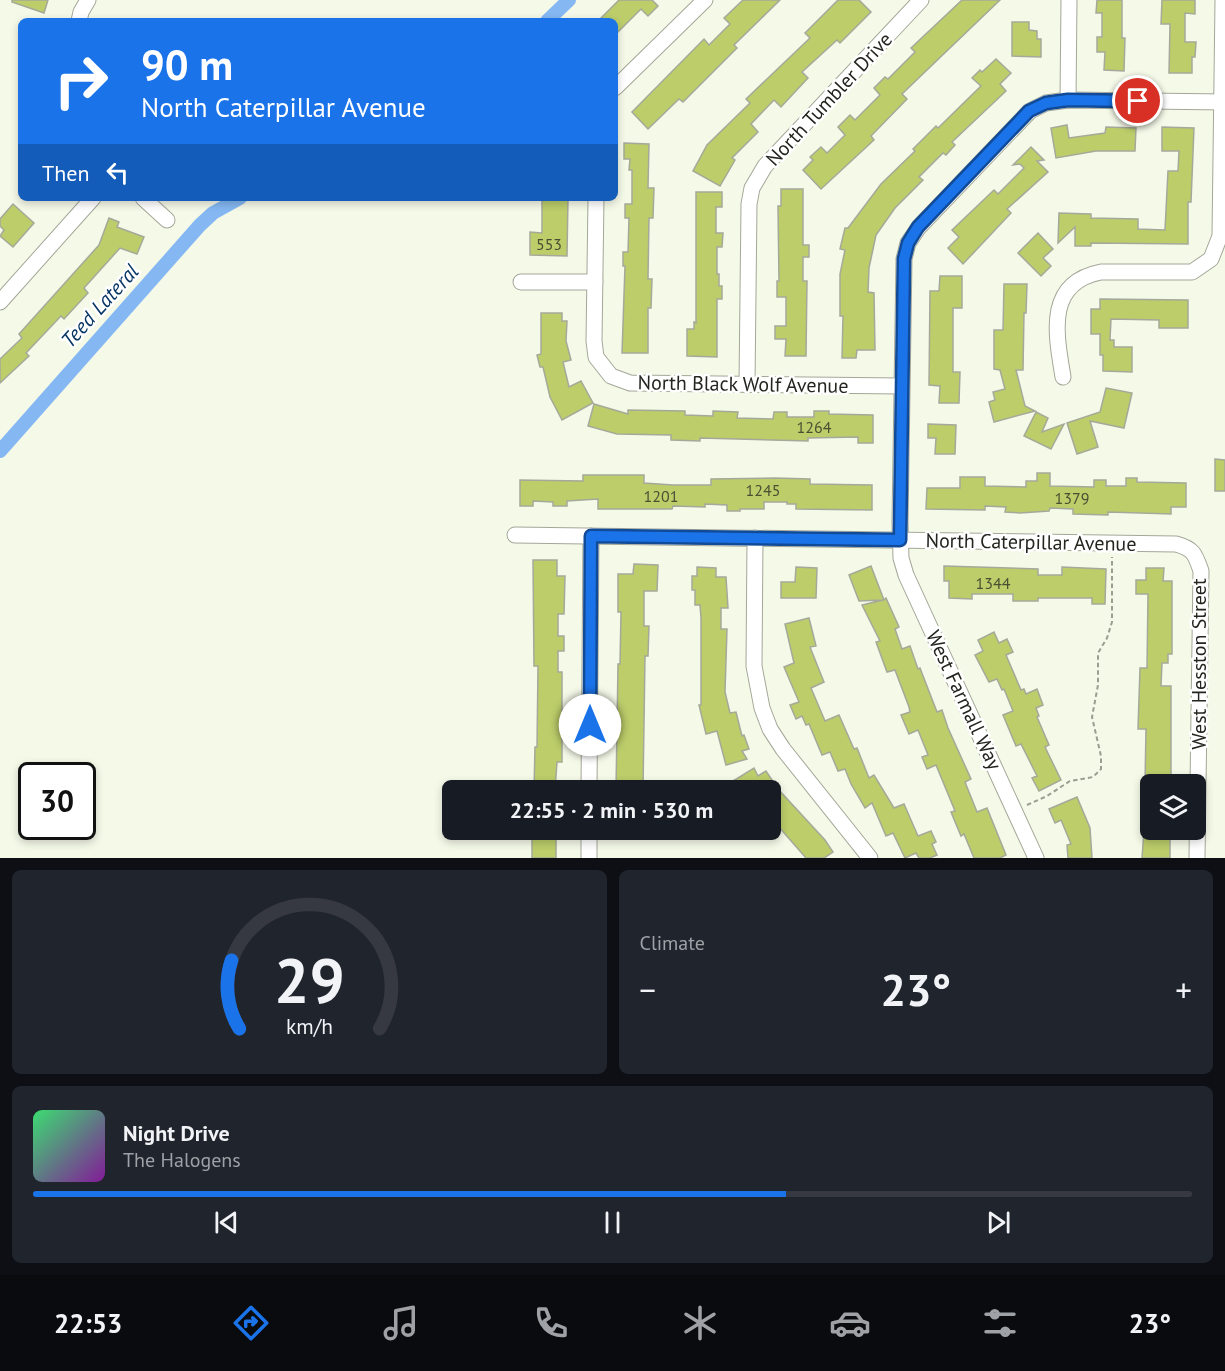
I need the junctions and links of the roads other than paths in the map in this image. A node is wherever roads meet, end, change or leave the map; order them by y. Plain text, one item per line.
1 (88, 0) edge
2 (705, 0) edge
3 (921, 0) edge
4 (1069, 0) edge
5 (1223, 0) edge
6 (80, 18) edge
7 (618, 85) edge
8 (1068, 100) junction
9 (1224, 102) edge
10 (90, 201) edge
11 (146, 201) edge
12 (596, 201) edge
13 (167, 220) dead end
14 (521, 282) dead end
15 (595, 282) junction
16 (2, 297) edge
17 (1063, 378) dead end
18 (747, 385) junction
19 (901, 386) junction
20 (515, 535) dead end
21 (591, 536) junction
22 (755, 538) junction
23 (900, 540) junction
24 (1187, 547) joint
25 (589, 780) edge
26 (589, 840) edge
27 (589, 858) edge
28 (870, 858) edge
29 (1036, 858) edge
30 (1197, 858) edge

1 - 6 street
2 - 7 street
3 - 18 street, North Tumbler Drive
4 - 8 street
5 - 9 street
8 - 9 street, West Farmall Way
8 - 19 street, West Farmall Way
9 - 17 street
10 - 16 street
11 - 13 street
12 - 15 street
14 - 15 street
15 - 18 street, North Black Wolf Avenue
18 - 19 street, North Black Wolf Avenue
19 - 23 street, West Farmall Way
20 - 21 street, North Caterpillar Avenue
21 - 22 street, North Caterpillar Avenue
21 - 25 street
22 - 23 street, North Caterpillar Avenue
22 - 28 street
23 - 24 street, North Caterpillar Avenue
23 - 29 street, West Farmall Way
24 - 30 street, West Hesston Street
26 - 27 street

